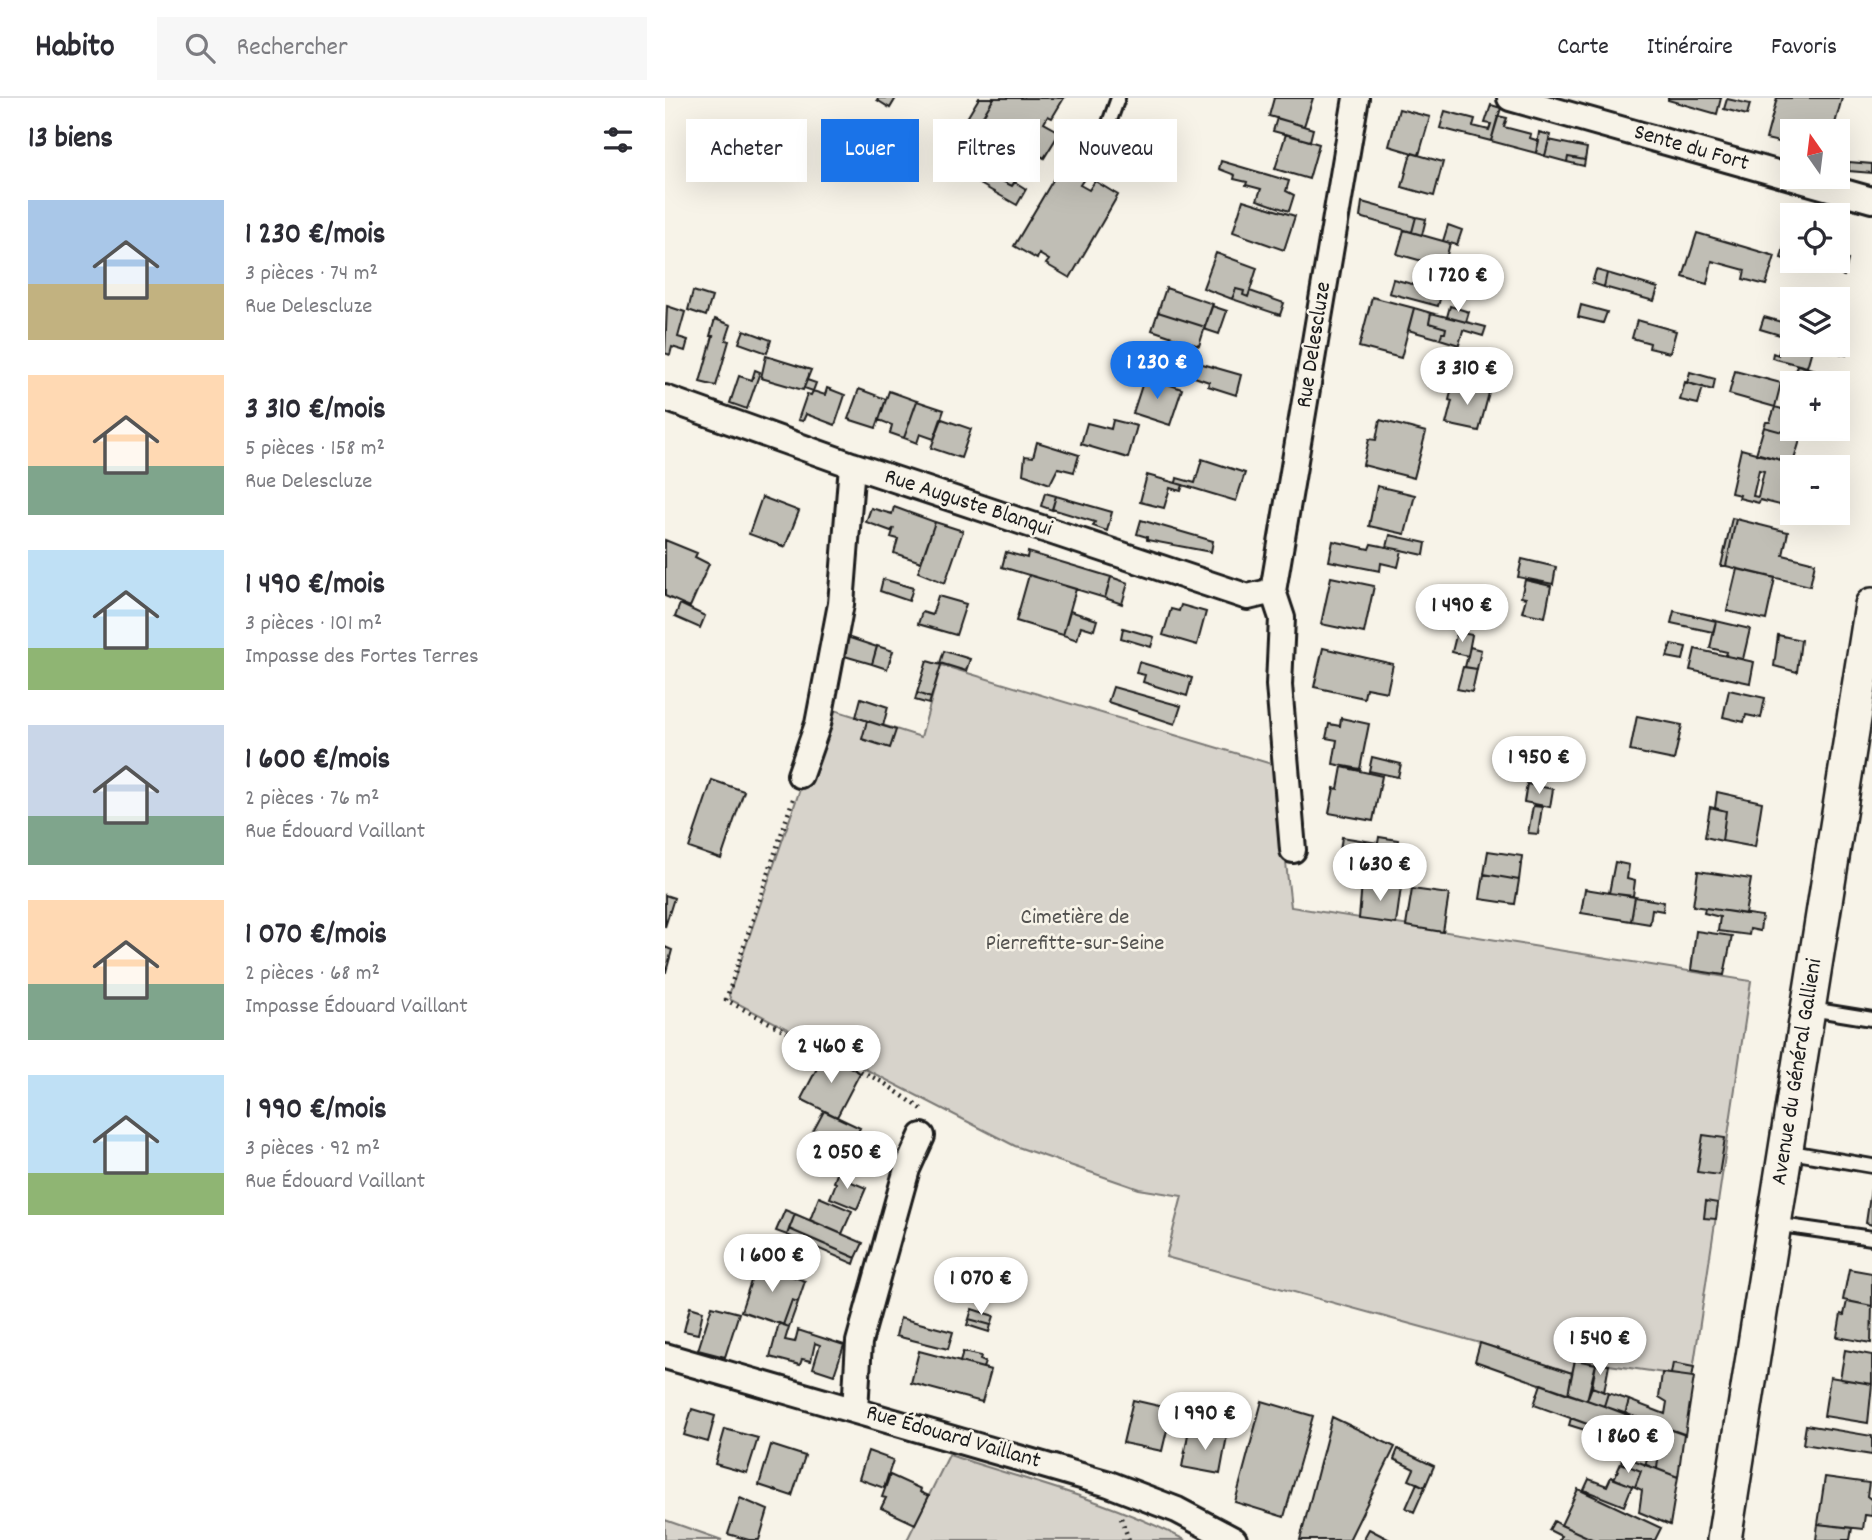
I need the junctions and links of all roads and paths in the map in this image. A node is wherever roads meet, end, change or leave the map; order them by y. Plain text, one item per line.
1 (1118, 98) edge
2 (1356, 98) edge
3 (1510, 98) edge
4 (1110, 119) edge
5 (1872, 200) edge
6 (665, 398) edge
7 (852, 465) junction
8 (1273, 591) junction
9 (1872, 605) edge
10 (1866, 684) edge
11 (800, 775) joint
12 (1293, 850) dead end
13 (1807, 1009) junction
14 (1872, 1019) edge
15 (922, 1136) joint
16 (1785, 1150) junction
17 (1872, 1166) edge
18 (1774, 1224) junction
19 (1872, 1238) edge
20 (665, 1356) edge
21 (855, 1410) junction
22 (1234, 1540) edge
23 (1724, 1540) edge

1 - 4 lane
2 - 8 street, Rue Delescluze
3 - 5 street, Sente du Fort
6 - 7 street, Rue Auguste Blanqui
7 - 8 street, Rue Auguste Blanqui
7 - 11 street
8 - 12 street
9 - 10 street, Avenue du Général Gallieni
10 - 13 street, Avenue du Général Gallieni
11 - 15 path
13 - 14 lane
13 - 16 street, Avenue du Général Gallieni
15 - 21 street
16 - 17 lane
16 - 18 street, Avenue du Général Gallieni
18 - 19 lane
18 - 23 street, Avenue du Général Gallieni
20 - 21 street, Rue Édouard Vaillant
21 - 22 street, Rue Édouard Vaillant

